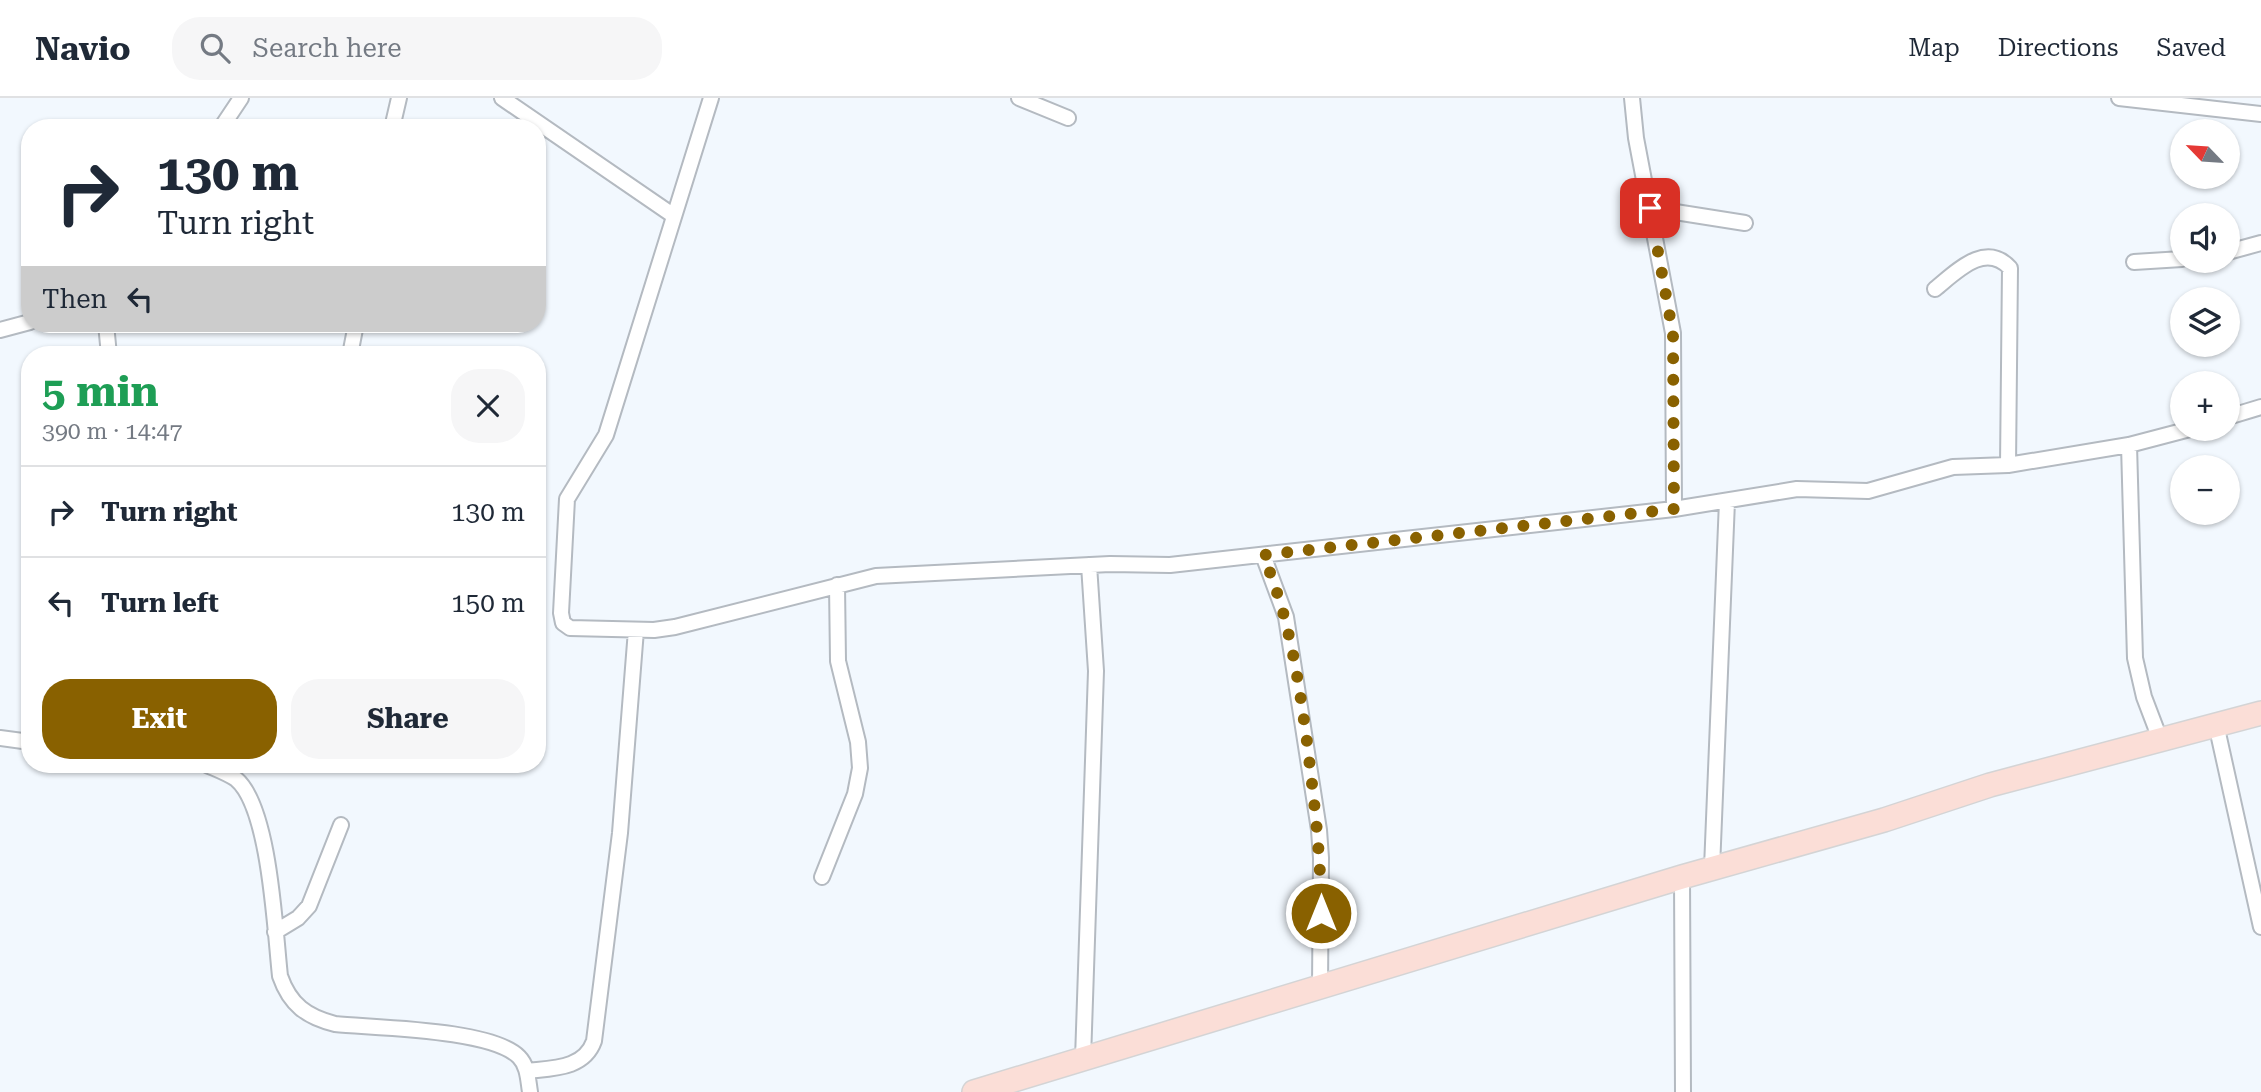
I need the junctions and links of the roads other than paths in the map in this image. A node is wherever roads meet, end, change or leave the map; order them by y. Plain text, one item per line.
1 (241, 98) edge
2 (399, 98) edge
3 (502, 98) edge
4 (710, 98) edge
5 (1020, 98) edge
6 (1632, 98) edge
7 (2119, 98) edge
8 (2261, 114) edge
9 (1068, 118) dead end
10 (227, 119) edge
11 (394, 119) edge
12 (533, 119) edge
13 (546, 128) edge
14 (1650, 208) junction
15 (674, 216) junction
16 (1745, 223) dead end
17 (2261, 243) edge
18 (2240, 249) edge
19 (2170, 260) edge
20 (2134, 262) dead end
21 (1935, 289) dead end
22 (21, 325) edge
23 (0, 330) edge
24 (2261, 407) edge
25 (2240, 413) edge
26 (2170, 434) edge
27 (2129, 445) junction
28 (2008, 465) junction
29 (1727, 501) junction
30 (1674, 509) junction
31 (1263, 555) junction
32 (1089, 565) junction
33 (837, 585) junction
34 (636, 629) junction
35 (2261, 713) edge
36 (2216, 724) junction
37 (0, 738) edge
38 (2160, 739) junction
39 (21, 741) edge
40 (222, 773) edge
41 (341, 825) dead end
42 (1712, 868) junction
43 (822, 877) dead end
44 (1682, 877) junction
45 (2261, 927) edge
46 (275, 932) junction
47 (1320, 987) junction
48 (1083, 1059) junction
49 (527, 1071) junction
50 (530, 1092) edge
51 (974, 1092) edge
52 (1684, 1092) edge

1 - 10 street
2 - 11 street
3 - 12 street
4 - 15 street
5 - 9 street
6 - 14 street
7 - 8 street
13 - 15 street
14 - 16 street
14 - 30 street
15 - 34 street
17 - 18 street
19 - 20 street
21 - 28 street
22 - 23 street
24 - 25 street
26 - 27 street
27 - 28 street
27 - 38 street
28 - 29 street
29 - 30 street
29 - 42 street
30 - 31 street
31 - 32 street
31 - 47 street
32 - 33 street
32 - 48 street
33 - 34 street
33 - 43 street
34 - 49 street
35 - 36 main road
36 - 38 main road
36 - 45 street
37 - 39 street
38 - 42 main road
40 - 46 street
41 - 46 street
42 - 44 main road
44 - 47 main road
44 - 52 street
46 - 49 street
47 - 48 main road
48 - 51 main road
49 - 50 street

